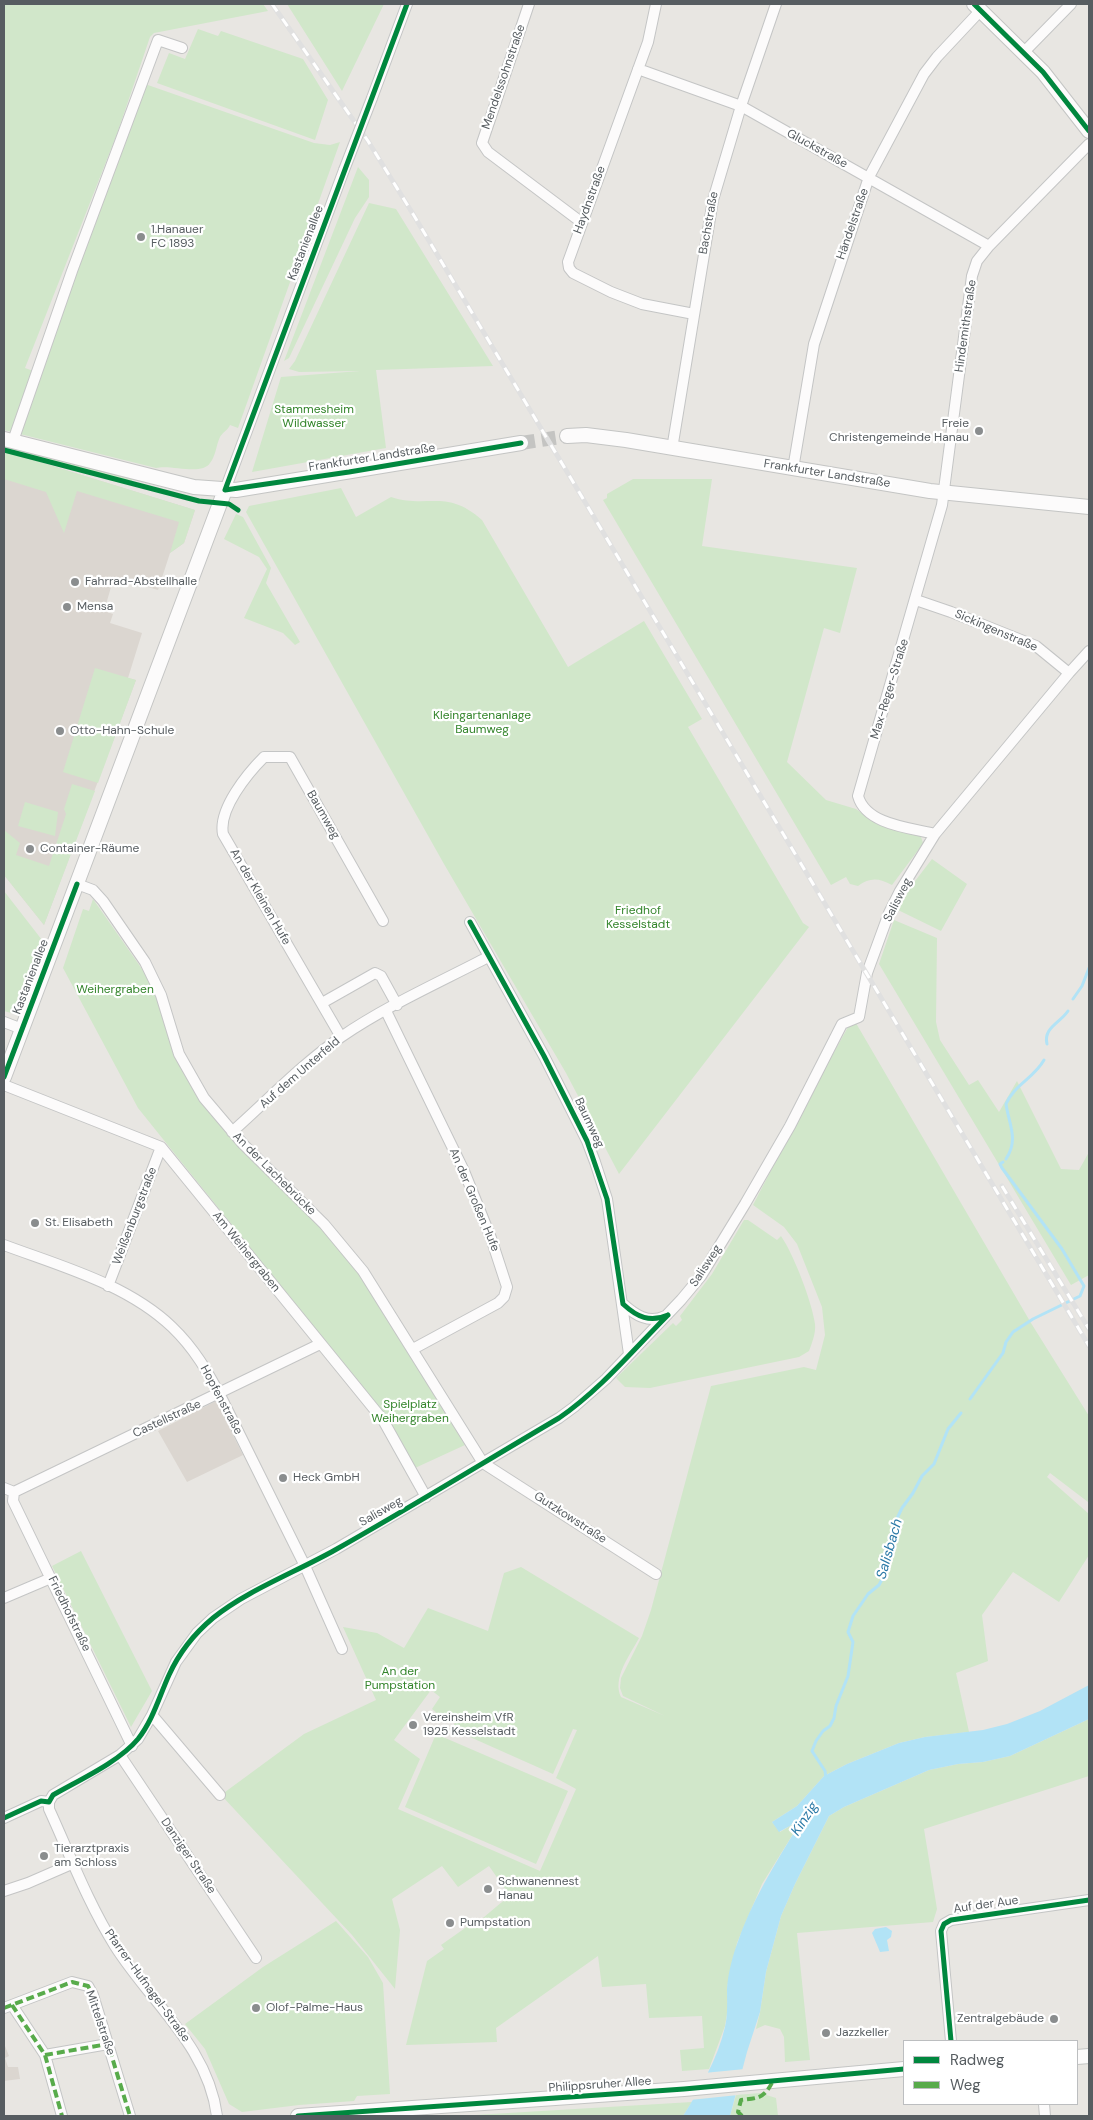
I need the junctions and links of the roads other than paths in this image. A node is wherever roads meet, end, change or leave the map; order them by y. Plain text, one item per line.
1 (407, 4) edge
2 (529, 4) edge
3 (656, 4) edge
4 (776, 4) edge
5 (1071, 4) edge
6 (977, 7) edge
7 (182, 48) dead end
8 (1024, 52) junction
9 (638, 69) junction
10 (741, 106) junction
11 (1089, 131) edge
12 (1089, 144) edge
13 (869, 177) junction
14 (582, 222) junction
15 (989, 246) junction
16 (694, 314) junction
17 (567, 436) tunnel mouth
18 (8, 440) edge
19 (521, 443) tunnel mouth
20 (672, 448) junction
21 (793, 469) junction
22 (225, 490) junction
23 (945, 493) junction
24 (1089, 507) edge
25 (916, 600) junction
26 (1089, 651) edge
27 (1069, 673) junction
28 (264, 757) joint
29 (935, 834) junction
30 (77, 884) junction
31 (382, 921) dead end
32 (470, 922) dead end
33 (488, 957) junction
34 (322, 1003) junction
35 (397, 1005) junction
36 (386, 1011) junction
37 (4, 1022) edge
38 (22, 1029) junction
39 (341, 1037) junction
40 (4, 1077) edge
41 (4, 1085) edge
42 (232, 1132) junction
43 (161, 1147) junction
44 (4, 1245) edge
45 (108, 1286) junction
46 (623, 1304) junction
47 (668, 1315) junction
48 (320, 1344) junction
49 (413, 1349) junction
50 (629, 1354) junction
51 (220, 1394) junction
52 (484, 1463) junction
53 (9, 1490) edge
54 (426, 1497) junction
55 (305, 1566) junction
56 (656, 1574) dead end
57 (51, 1578) junction
58 (4, 1598) edge
59 (342, 1649) dead end
60 (152, 1715) junction
61 (132, 1746) junction
62 (120, 1755) junction
63 (220, 1795) dead end
64 (49, 1802) junction
65 (4, 1818) edge
66 (74, 1863) junction
67 (4, 1891) edge
68 (1089, 1900) edge
69 (256, 1958) dead end
70 (8, 2007) edge
71 (950, 2040) edge
72 (108, 2044) junction
73 (45, 2055) junction
74 (903, 2069) edge
75 (62, 2116) edge
76 (130, 2116) edge
77 (217, 2116) edge
78 (298, 2116) edge

1 - 22 street, Kastanienallee, bridge
2 - 14 street, Mendelssohnstraße
3 - 9 street, Haydnstraße
4 - 10 street, Bachstraße
5 - 8 street
6 - 8 main road
6 - 13 street, Händelstraße
7 - 18 street
8 - 11 main road
9 - 10 street, Gluckstraße
9 - 14 street, Haydnstraße
10 - 13 street, Gluckstraße
10 - 16 street, Bachstraße
12 - 15 street, Hindemithstraße
13 - 15 street, Gluckstraße
13 - 21 street, Händelstraße
14 - 16 street, Haydnstraße
15 - 23 street, Hindemithstraße
16 - 20 street, Bachstraße
17 - 20 main road, Frankfurter Landstraße
18 - 22 main road, Frankfurter Landstraße
19 - 22 main road, Frankfurter Landstraße
20 - 21 main road, Frankfurter Landstraße
21 - 23 main road, Frankfurter Landstraße
22 - 30 main road, Kastanienallee
23 - 24 main road, Frankfurter Landstraße
23 - 25 street, Max-Reger-Straße
25 - 27 street, Sickingenstraße
25 - 29 street, Max-Reger-Straße
26 - 27 street, Salisweg
27 - 29 street, Salisweg
28 - 31 street, Baumweg
28 - 34 street, An der Kleinen Hufe
29 - 47 street, Salisweg
30 - 38 main road, Kastanienallee
30 - 42 street, An der Lachebrücke
32 - 33 street, Baumweg
33 - 35 street, Auf dem Unterfeld
33 - 46 street, Baumweg
34 - 35 street
34 - 39 street, An der Kleinen Hufe
35 - 36 street, Auf dem Unterfeld
36 - 39 street, Auf dem Unterfeld
36 - 49 street, An der Großen Hufe
37 - 38 street
38 - 40 main road, Kastanienallee
39 - 42 street, Auf dem Unterfeld
41 - 43 street, Am Weihergraben
42 - 49 street, An der Lachebrücke
43 - 45 street, Weißenburgstraße
43 - 48 street, Am Weihergraben
44 - 45 street, Hopfenstraße
45 - 51 street, Hopfenstraße
46 - 47 street
46 - 50 street, Baumweg
47 - 50 street, Salisweg
48 - 51 street, Castellstraße
48 - 54 street, Am Weihergraben
49 - 52 street, An der Lachebrücke
50 - 52 street, Salisweg
51 - 53 street, Castellstraße
51 - 55 street, Hopfenstraße
52 - 54 street, Salisweg
52 - 56 street, Gutzkowstraße
53 - 57 street, Friedhofstraße
54 - 55 street, Salisweg
55 - 59 street
55 - 60 street, Salisweg
57 - 58 street
57 - 61 street, Friedhofstraße
60 - 61 street, Salisweg
60 - 63 street
61 - 62 street
62 - 64 street
62 - 69 street, Danziger Straße
64 - 65 street
64 - 66 street, Pfarrer-Hufnagel-Straße
66 - 67 street
66 - 77 street, Pfarrer-Hufnagel-Straße
68 - 71 street, Auf der Aue
70 - 72 street, Mittelstraße
70 - 73 street
72 - 73 street
72 - 76 street, Mittelstraße
73 - 75 street
74 - 78 main road, Philippsruher Allee

